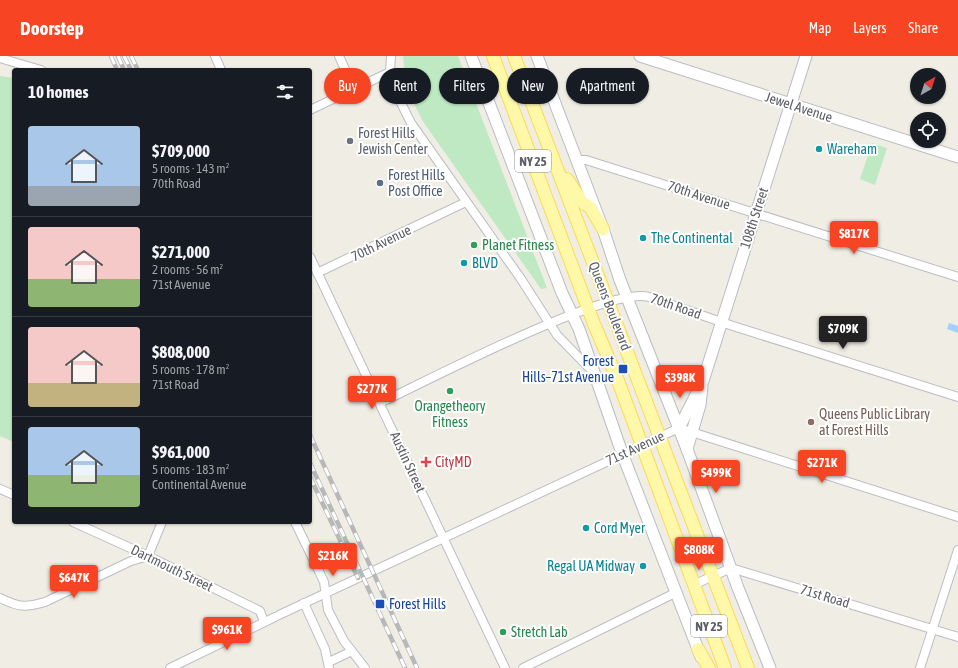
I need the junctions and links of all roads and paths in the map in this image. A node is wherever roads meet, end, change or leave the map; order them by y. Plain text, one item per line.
1 (215, 56) edge
2 (339, 56) edge
3 (391, 56) edge
4 (471, 56) edge
5 (493, 56) edge
6 (514, 56) edge
7 (537, 56) edge
8 (640, 56) edge
9 (806, 56) edge
10 (2, 58) edge
11 (34, 68) edge
12 (220, 68) edge
13 (344, 68) edge
14 (390, 68) edge
15 (324, 103) edge
16 (402, 104) edge
17 (790, 104) junction
18 (312, 109) edge
19 (554, 157) junction
20 (958, 157) edge
21 (576, 160) junction
22 (466, 202) junction
23 (756, 213) junction
24 (603, 229) junction
25 (312, 262) edge
26 (317, 273) junction
27 (958, 277) edge
28 (626, 297) junction
29 (608, 301) junction
30 (589, 308) junction
31 (572, 314) junction
32 (721, 322) junction
33 (549, 323) junction
34 (592, 371) junction
35 (703, 380) junction
36 (958, 397) edge
37 (380, 403) junction
38 (679, 428) junction
39 (691, 433) junction
40 (660, 436) junction
41 (641, 445) junction
42 (687, 449) junction
43 (622, 453) junction
44 (0, 489) edge
45 (12, 494) edge
46 (958, 517) edge
47 (77, 524) edge
48 (161, 524) edge
49 (296, 524) edge
50 (444, 538) junction
51 (958, 550) edge
52 (148, 556) junction
53 (731, 568) junction
54 (714, 576) junction
55 (693, 585) junction
56 (677, 592) junction
57 (326, 594) junction
58 (0, 598) edge
59 (304, 603) junction
60 (264, 622) junction
61 (933, 629) junction
62 (958, 637) edge
63 (698, 649) junction
64 (352, 651) junction
65 (329, 665) edge
66 (170, 668) edge
67 (365, 668) edge
68 (505, 668) edge
69 (524, 668) edge
70 (705, 668) edge
71 (709, 668) edge
72 (725, 668) edge
73 (748, 668) edge
74 (770, 668) edge
75 (920, 668) edge

1 - 12 street
2 - 13 street
3 - 14 street
4 - 31 street
5 - 30 main road, Queens Boulevard / NY 25
6 - 19 main road, Queens Boulevard / NY 25
7 - 21 street, Queens Boulevard
8 - 17 street, Jewel Avenue
9 - 17 street, 108th Street
10 - 11 street
15 - 18 street
16 - 22 street
17 - 20 street, Jewel Avenue
17 - 23 street, 108th Street
19 - 24 main road
19 - 29 main road, Queens Boulevard / NY 25
21 - 23 street, 70th Avenue
21 - 24 street, Queens Boulevard
22 - 26 street, 70th Avenue
22 - 33 street
23 - 27 street, 70th Avenue
23 - 32 street, 108th Street
24 - 28 street, Queens Boulevard
25 - 26 street, Austin Street
26 - 37 street, Austin Street
28 - 29 street, 70th Road
28 - 32 street, 70th Road
28 - 38 street, Queens Boulevard
29 - 30 street, 70th Road
29 - 40 main road, Queens Boulevard / NY 25
30 - 31 street, 70th Road
30 - 41 main road, Queens Boulevard / NY 25
31 - 33 street, 70th Road
31 - 34 street
32 - 35 street, 108th Street
32 - 36 street, 70th Road
33 - 34 street
33 - 37 street, 70th Road
34 - 43 street
35 - 38 street, 108th Street
35 - 39 street, 108th Street
37 - 50 street, Austin Street
38 - 39 street, 71st Avenue
38 - 40 street, 71st Avenue
38 - 42 street, Queens Boulevard
39 - 42 street, 108th Street
39 - 46 street, 71st Avenue
40 - 41 street, 71st Avenue
40 - 54 main road, Queens Boulevard / NY 25
41 - 43 street, 71st Avenue
41 - 55 main road, Queens Boulevard / NY 25
42 - 53 street, Queens Boulevard
43 - 50 street, 71st Avenue
43 - 56 street
44 - 45 street
47 - 52 street, Dartmouth Street
48 - 52 street
49 - 57 street
50 - 57 street, 71st Avenue
50 - 68 street, Austin Street
51 - 61 street
52 - 58 street
52 - 60 street, Dartmouth Street
53 - 54 street
53 - 61 street, 71st Road
53 - 74 street, Queens Boulevard
54 - 55 street
54 - 73 main road, Queens Boulevard / NY 25
55 - 72 main road, Queens Boulevard / NY 25
56 - 63 street
56 - 69 street
57 - 59 street, 71st Avenue
57 - 64 street
59 - 60 street, 71st Avenue
59 - 65 street
60 - 66 street, 71st Avenue
61 - 62 street, 71st Road
61 - 75 street
63 - 70 street
63 - 71 main road
64 - 65 street
64 - 67 street

